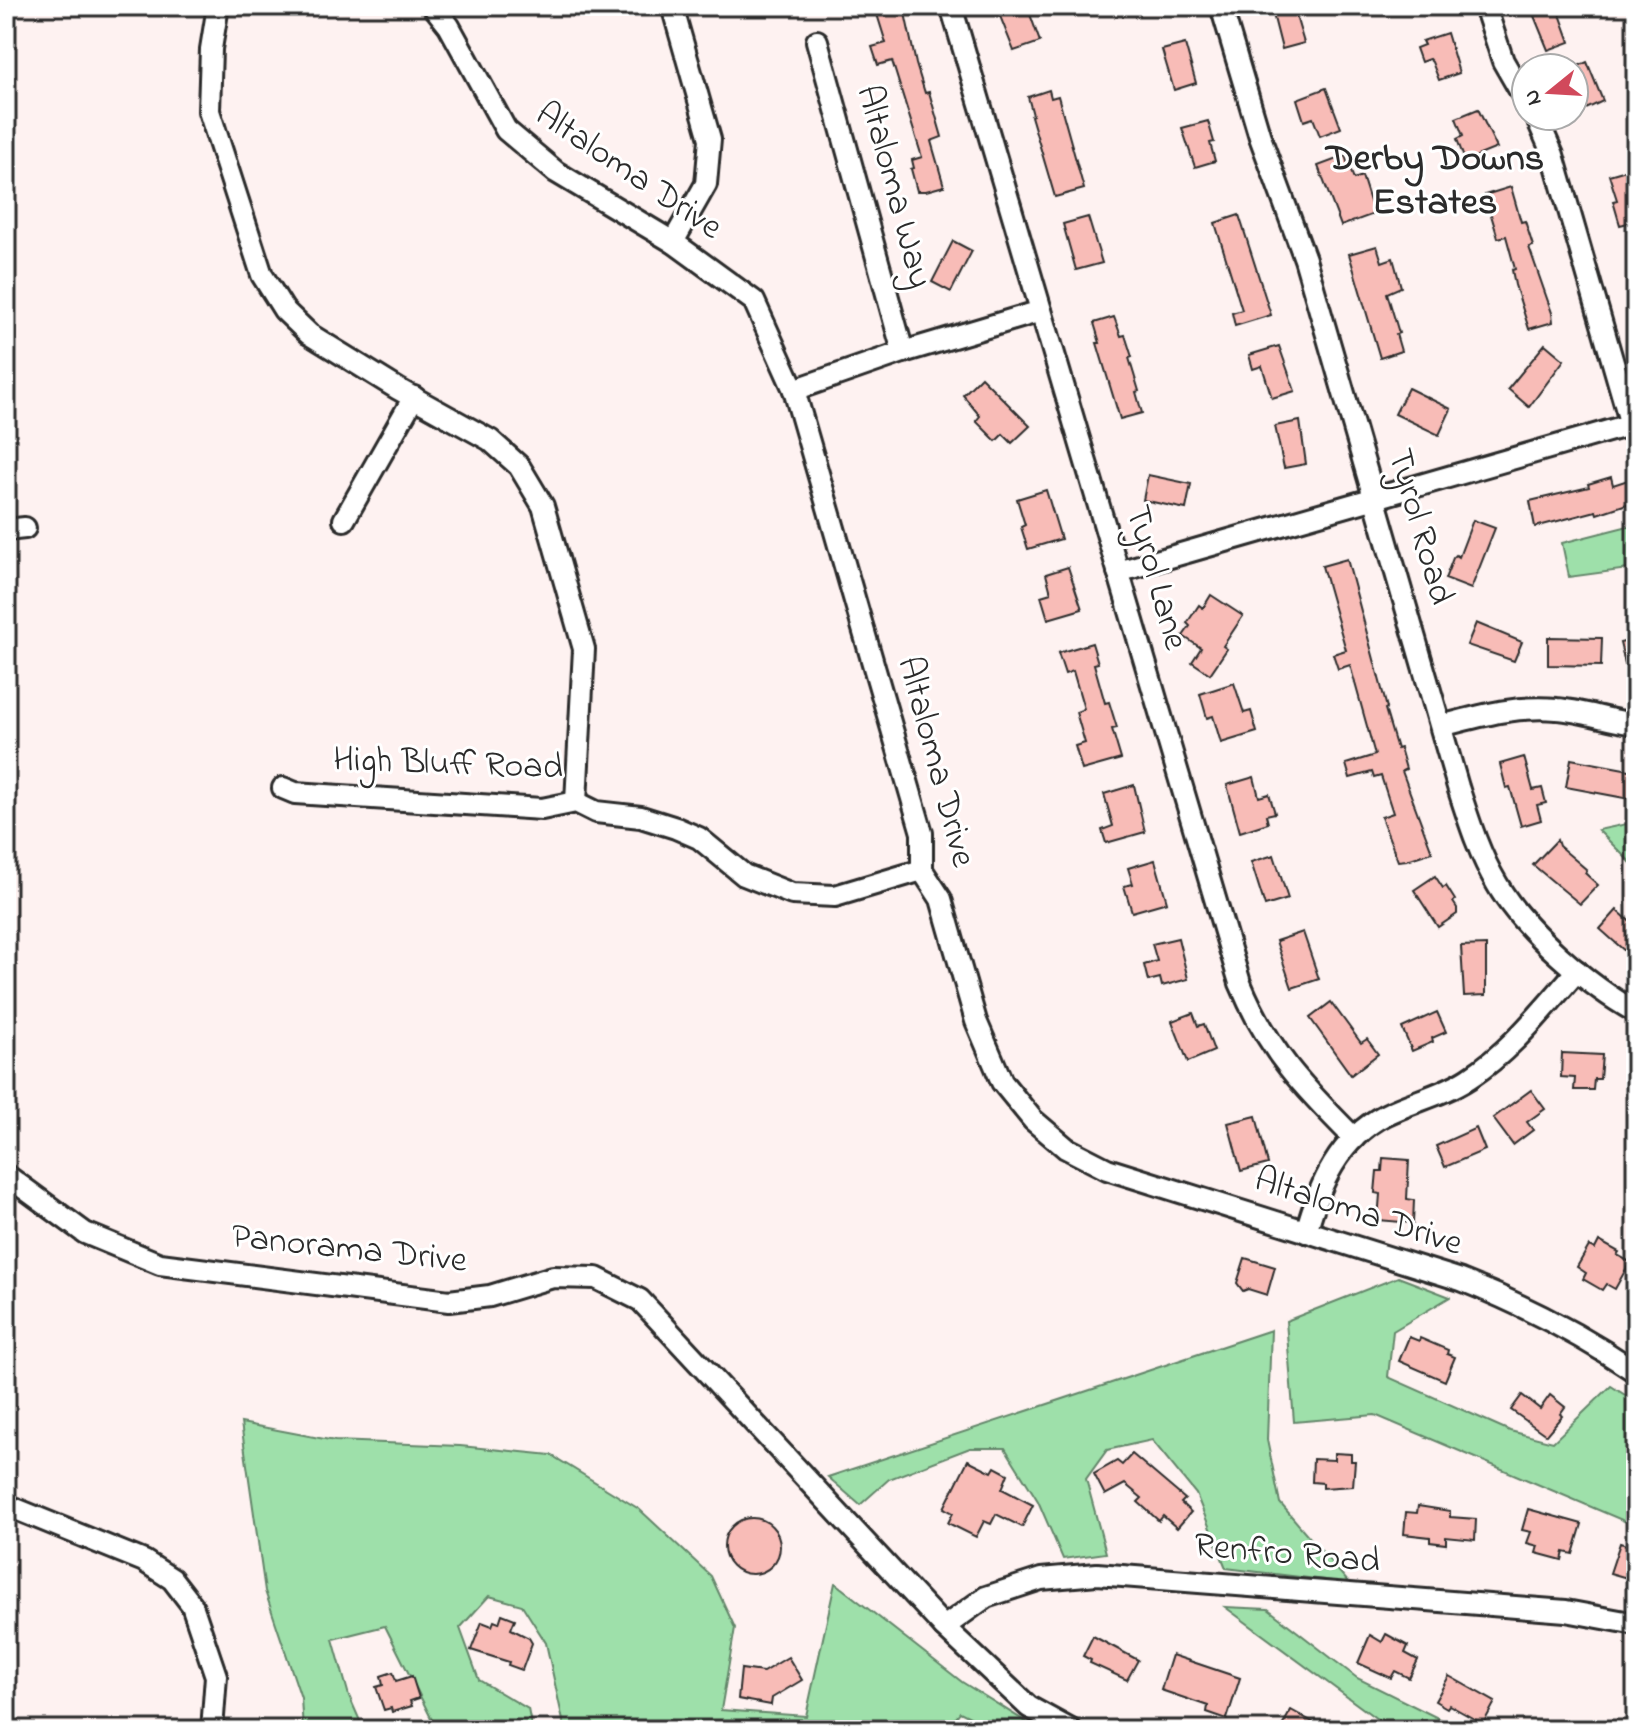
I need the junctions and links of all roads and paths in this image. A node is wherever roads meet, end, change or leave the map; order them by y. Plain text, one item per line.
1 (218, 6) edge
2 (433, 6) edge
3 (672, 6) edge
4 (951, 6) edge
5 (1221, 6) edge
6 (1485, 6) edge
7 (817, 41) dead end
8 (1510, 73) edge
9 (1543, 132) edge
10 (673, 242) junction
11 (1041, 311) junction
12 (903, 352) junction
13 (794, 390) junction
14 (414, 397) junction
15 (1633, 424) edge
16 (1374, 497) junction
17 (344, 520) dead end
18 (1118, 572) junction
19 (1636, 724) edge
20 (1441, 726) junction
21 (283, 788) dead end
22 (576, 802) junction
23 (922, 870) junction
24 (1577, 971) junction
25 (1636, 1012) edge
26 (1354, 1138) junction
27 (6, 1175) edge
28 (1306, 1232) junction
29 (1636, 1372) edge
30 (6, 1505) edge
31 (1636, 1624) edge
32 (944, 1627) junction
33 (212, 1730) edge
34 (1071, 1730) edge

1 - 14 street
2 - 10 street, Altaloma Drive
3 - 10 street
4 - 11 street, Tyrol Lane
5 - 16 street, Tyrol Road
6 - 8 street
7 - 12 street, Altaloma Way
9 - 15 street
10 - 13 street, Altaloma Drive
11 - 12 street
11 - 18 street, Tyrol Lane
12 - 13 street
13 - 23 street, Altaloma Drive
14 - 17 street
14 - 22 street
15 - 16 street
16 - 18 street
16 - 20 street, Tyrol Road
18 - 26 street, Tyrol Lane
19 - 20 street
20 - 24 street, Tyrol Road
21 - 22 street, High Bluff Road
22 - 23 street, High Bluff Road
23 - 28 street, Altaloma Drive
24 - 25 street, Tyrol Road
24 - 26 street
26 - 28 street
27 - 32 street, Panorama Drive
28 - 29 street, Altaloma Drive
30 - 33 street
31 - 32 street, Renfro Road
32 - 34 street, Panorama Drive

